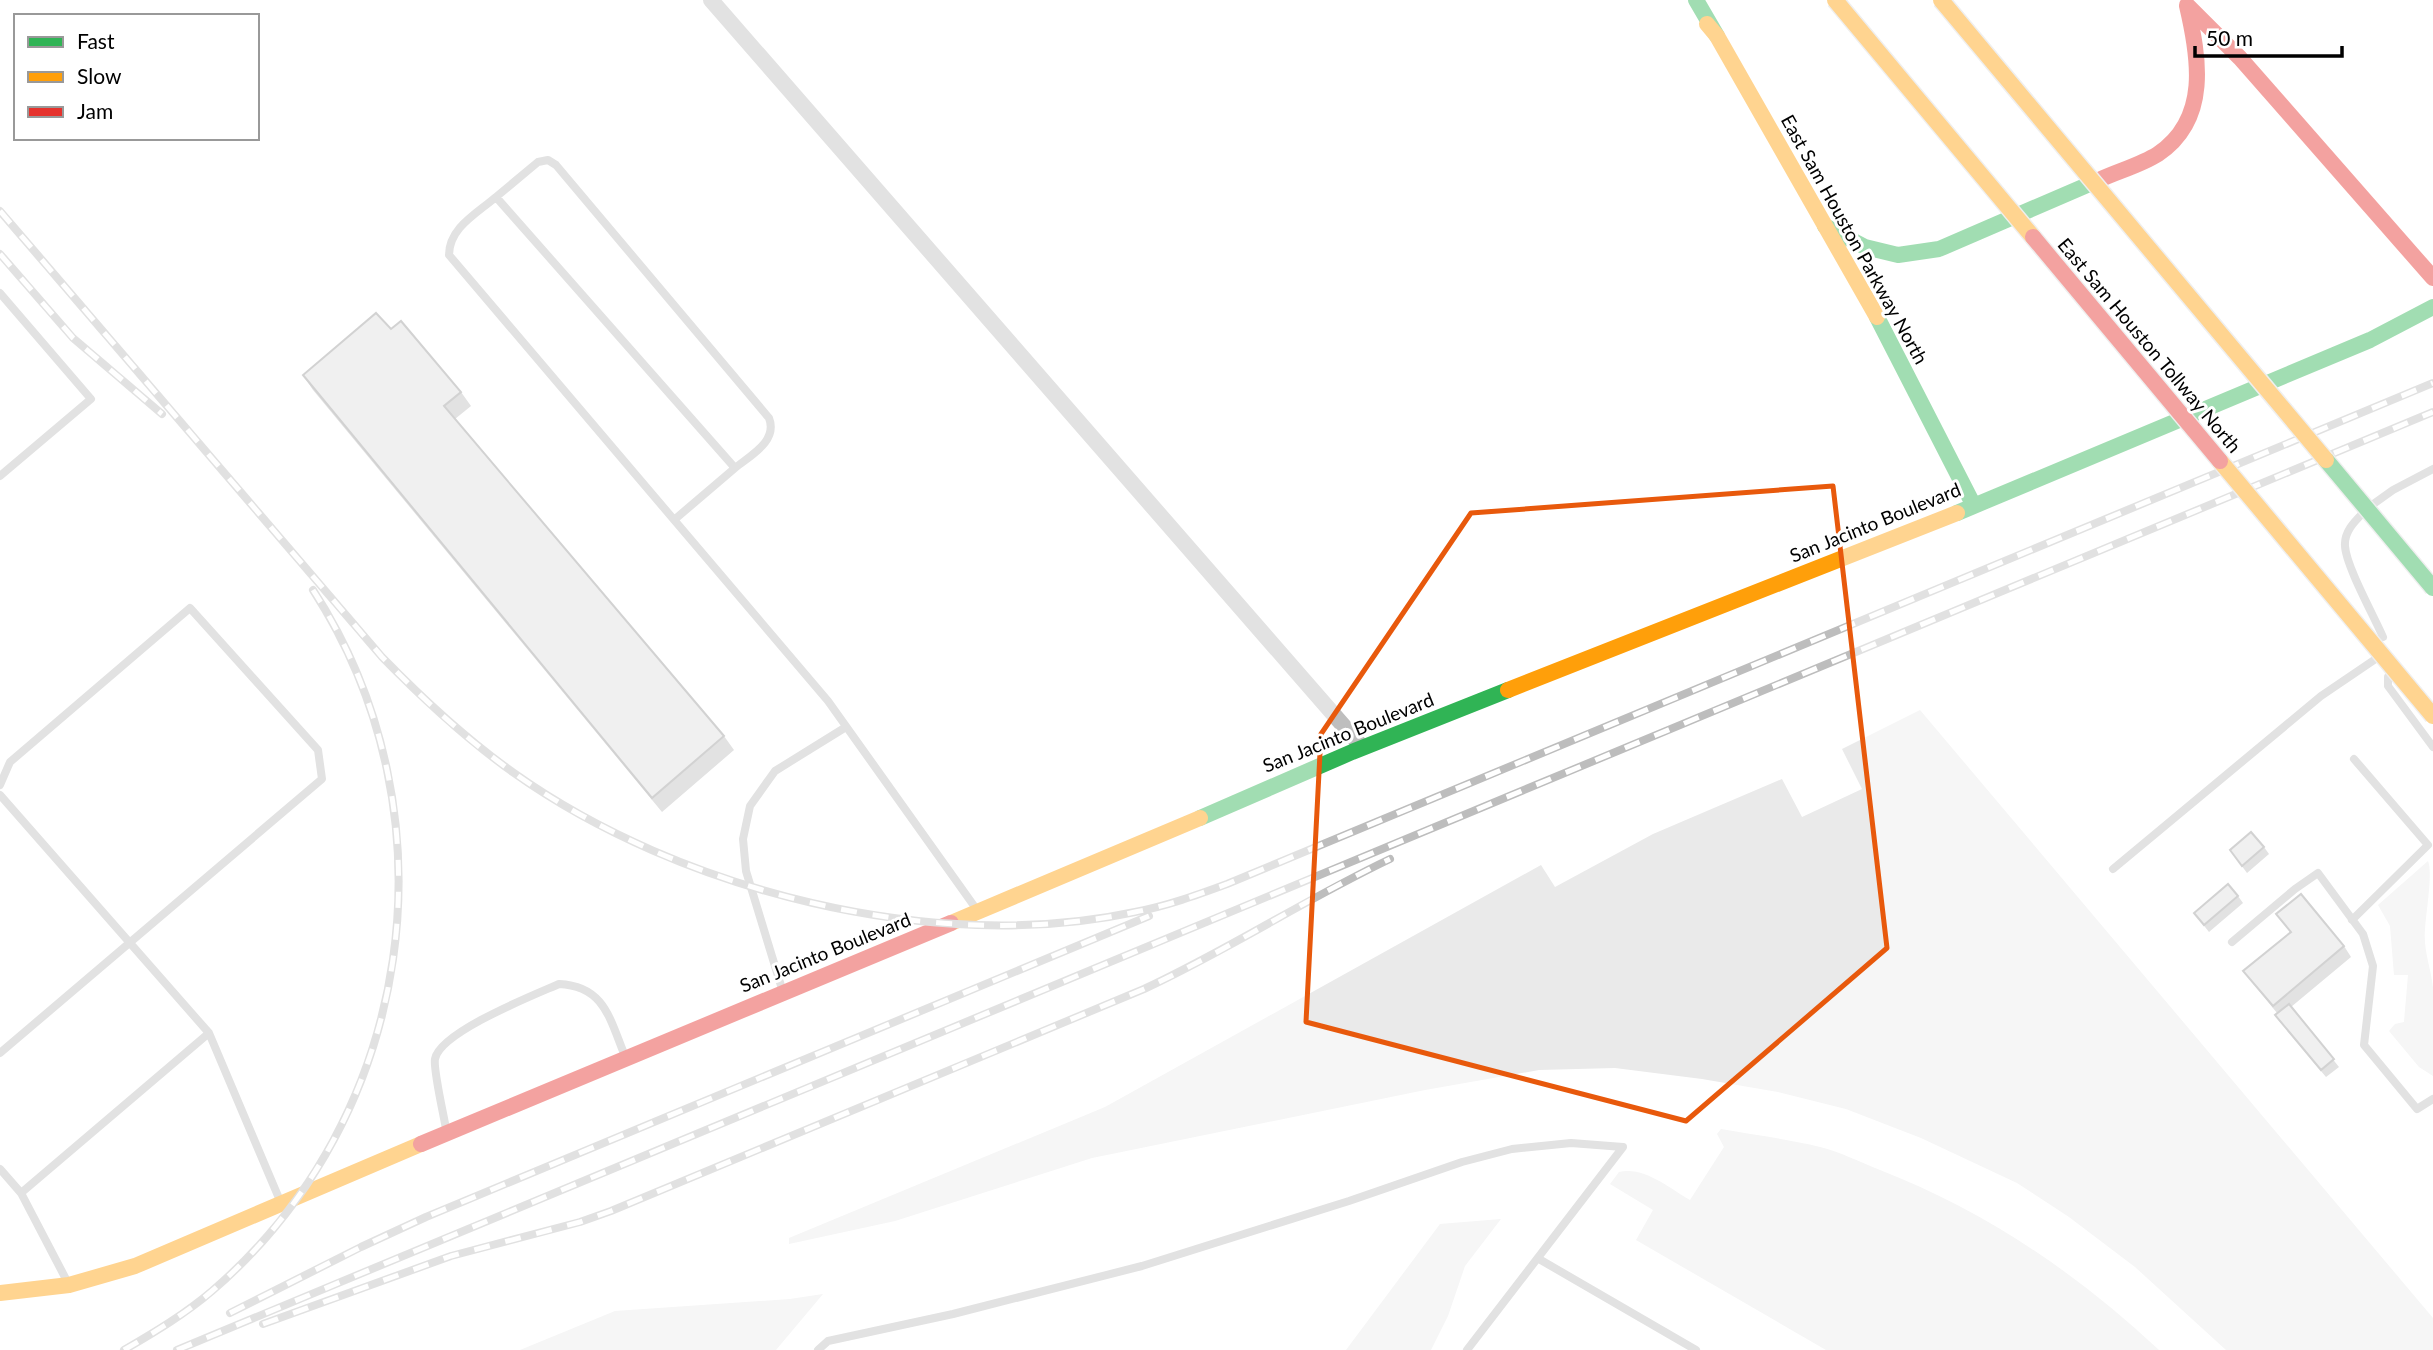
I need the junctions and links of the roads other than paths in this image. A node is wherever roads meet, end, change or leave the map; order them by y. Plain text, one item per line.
1 (711, 0) edge
2 (1687, 0) edge
3 (1696, 0) edge
4 (1835, 0) edge
5 (1941, 0) edge
6 (2184, 3) edge
7 (1717, 36) junction
8 (496, 197) junction
9 (1825, 226) junction
10 (2433, 278) edge
11 (0, 293) edge
12 (2433, 307) edge
13 (735, 468) junction
14 (2433, 469) edge
15 (0, 476) edge
16 (1974, 506) junction
17 (674, 520) junction
18 (2433, 588) edge
19 (2386, 652) junction
20 (2433, 716) edge
21 (846, 727) junction
22 (1362, 747) junction
23 (2433, 747) edge
24 (2354, 758) dead end
25 (0, 785) edge
26 (0, 795) edge
27 (2431, 847) edge
28 (2113, 869) dead end
29 (979, 912) junction
30 (2352, 920) junction
31 (2232, 942) dead end
32 (130, 943) junction
33 (783, 992) junction
34 (209, 1034) junction
35 (0, 1053) edge
36 (626, 1057) junction
37 (2433, 1099) edge
38 (447, 1132) junction
39 (0, 1169) edge
40 (21, 1193) junction
41 (282, 1204) junction
42 (1539, 1259) junction
43 (69, 1284) junction
44 (0, 1293) edge
45 (818, 1350) edge
46 (1467, 1350) edge
47 (1696, 1350) edge

1 - 22 street
2 - 7 main road, East Sam Houston Parkway North
3 - 7 main road
4 - 20 main road, East Sam Houston Tollway North, bridge
5 - 18 main road, bridge
6 - 9 main road
6 - 10 main road
7 - 9 main road, East Sam Houston Parkway North
8 - 13 lane
8 - 13 lane
8 - 17 lane
9 - 16 main road, East Sam Houston Parkway North
11 - 15 lane
12 - 16 main road, San Jacinto Boulevard
13 - 17 lane
14 - 19 lane
16 - 22 main road, San Jacinto Boulevard
17 - 21 lane
19 - 23 lane
19 - 28 lane
21 - 29 lane
21 - 33 lane
22 - 29 main road, San Jacinto Boulevard
24 - 27 lane
25 - 32 lane
26 - 32 lane
27 - 30 lane
29 - 33 main road, San Jacinto Boulevard
30 - 31 lane
30 - 37 lane
32 - 34 lane
32 - 35 lane
33 - 36 main road, San Jacinto Boulevard
34 - 40 lane
34 - 41 lane
36 - 38 main road, San Jacinto Boulevard
36 - 38 lane
38 - 41 main road, San Jacinto Boulevard
39 - 40 lane
40 - 43 lane
41 - 43 main road, San Jacinto Boulevard
42 - 45 lane
42 - 46 lane
42 - 47 lane
43 - 44 main road, San Jacinto Boulevard

